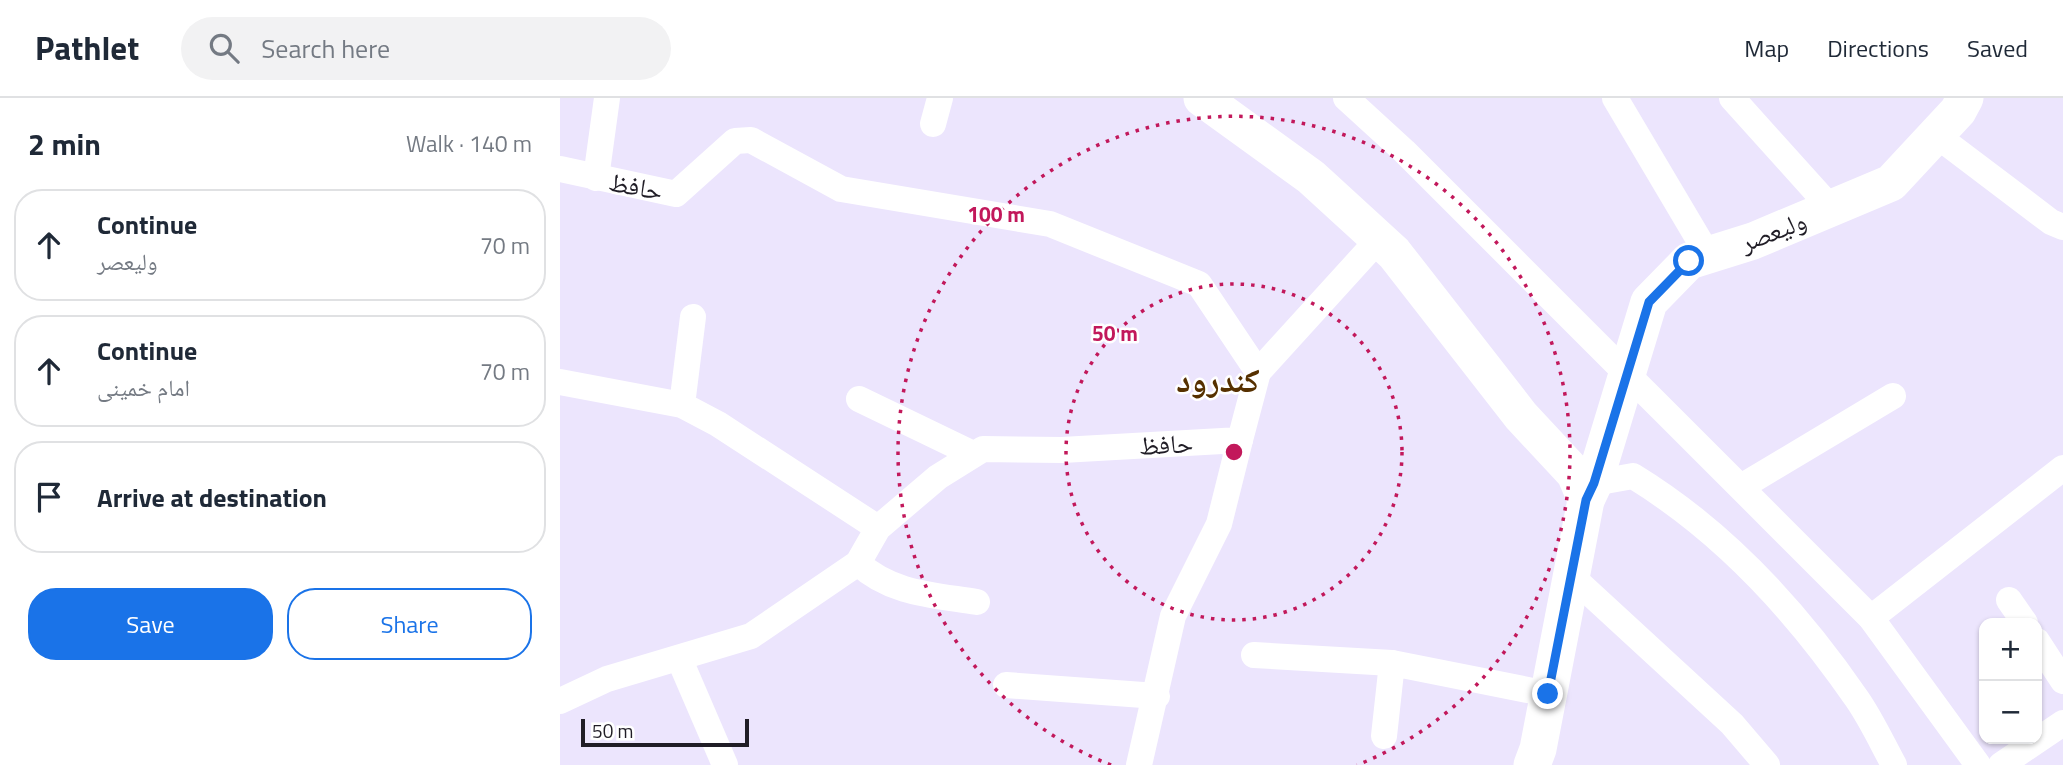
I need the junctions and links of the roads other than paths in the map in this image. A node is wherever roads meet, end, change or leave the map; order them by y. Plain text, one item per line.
1 (607, 98) edge
2 (940, 98) edge
3 (1202, 98) edge
4 (1615, 98) edge
5 (1732, 98) edge
6 (1965, 98) edge
7 (1348, 99) edge
8 (933, 124) dead end
9 (1936, 135) junction
10 (560, 169) edge
11 (596, 178) junction
12 (1831, 208) junction
13 (2063, 227) edge
14 (1379, 239) junction
15 (1708, 255) junction
16 (693, 317) dead end
17 (1258, 372) junction
18 (560, 382) edge
19 (1624, 383) junction
20 (1893, 396) dead end
21 (859, 399) dead end
22 (682, 405) junction
23 (1240, 440) junction
24 (973, 454) junction
25 (2063, 468) edge
26 (1592, 485) junction
27 (1741, 487) junction
28 (878, 528) junction
29 (858, 563) junction
30 (1569, 574) junction
31 (2010, 600) dead end
32 (977, 602) dead end
33 (1871, 618) junction
34 (2022, 618) edge
35 (2042, 649) edge
36 (1254, 655) dead end
37 (680, 658) junction
38 (1392, 663) junction
39 (2063, 681) edge
40 (1006, 685) dead end
41 (1548, 694) junction
42 (1157, 696) junction
43 (560, 701) edge
44 (2063, 723) edge
45 (1384, 736) dead end
46 (725, 765) edge
47 (1139, 765) edge
48 (1532, 765) edge
49 (1767, 765) edge
50 (1894, 765) edge
51 (1978, 765) edge
52 (2001, 765) edge

1 - 11 street
2 - 8 street
3 - 14 street
4 - 15 street
5 - 12 street
6 - 9 street, ولیعصر
7 - 19 street
9 - 12 street, ولیعصر
9 - 13 street
10 - 11 street, حافظ
11 - 17 street, حافظ
12 - 15 street, ولیعصر
14 - 17 street
14 - 26 street
15 - 19 street, ولیعصر
16 - 22 street
17 - 23 street
18 - 22 street
19 - 26 street, ولیعصر
19 - 27 street
20 - 27 street
21 - 24 street
22 - 28 street
23 - 24 street, حافظ
23 - 42 street
24 - 28 street, حافظ
25 - 33 street
26 - 30 street, ولیعصر
26 - 50 street
27 - 33 street
28 - 29 street, حافظ
29 - 32 street
29 - 37 street, حافظ
30 - 41 street, ولیعصر
30 - 49 street
31 - 34 street
33 - 51 street
35 - 39 street
36 - 38 street
37 - 43 street, حافظ
37 - 46 street
38 - 41 street
38 - 45 street
40 - 42 street
41 - 48 street, ولیعصر
42 - 47 street
44 - 52 street

